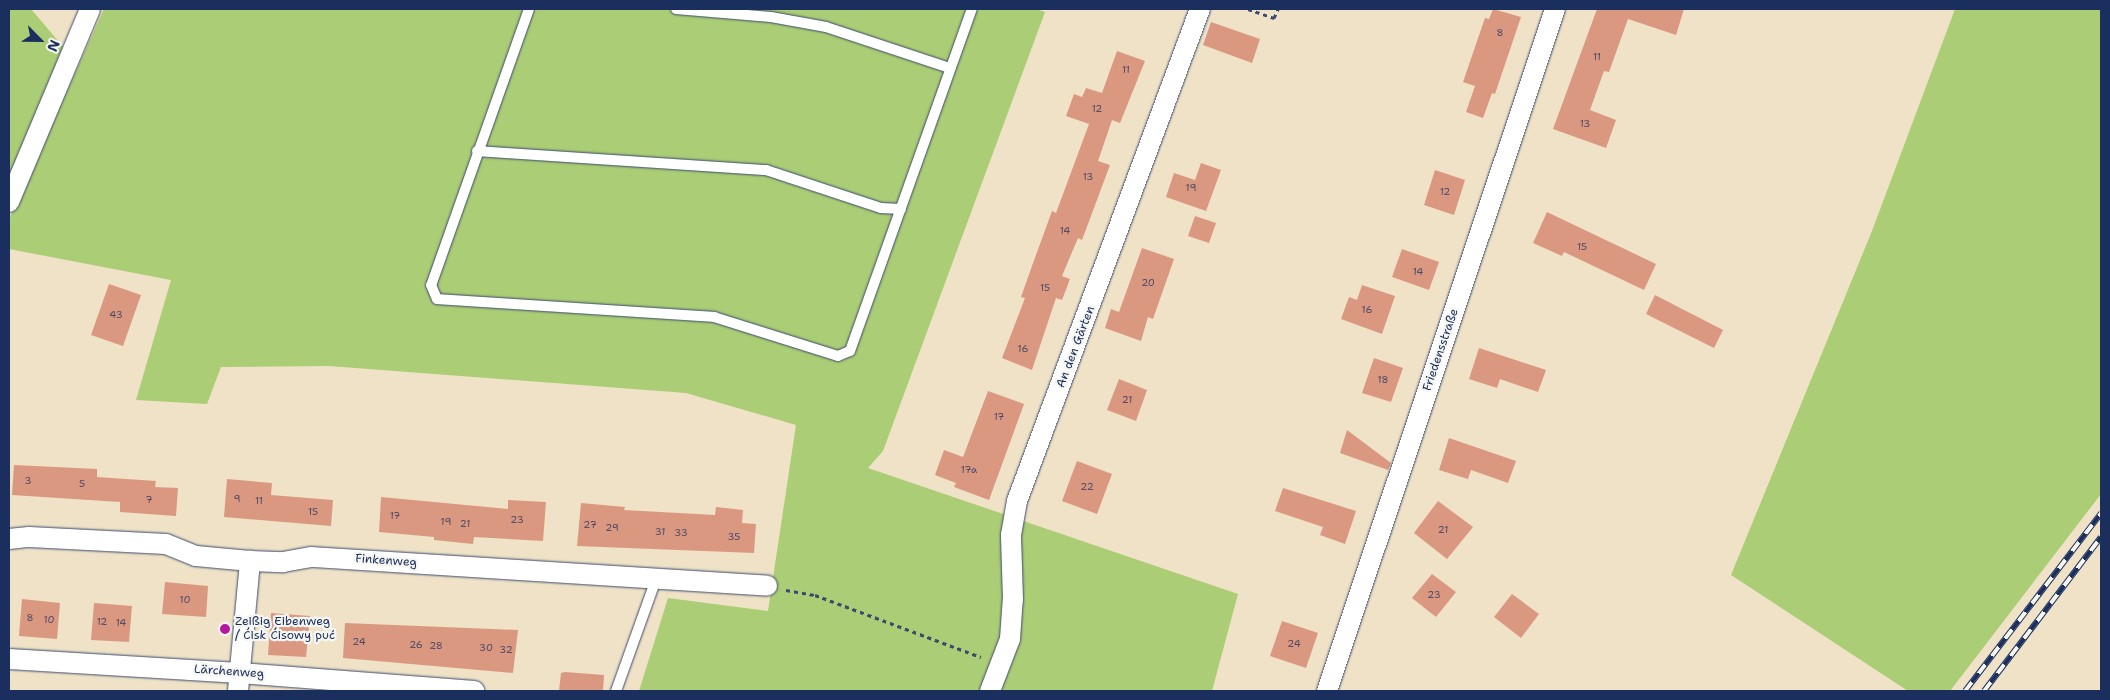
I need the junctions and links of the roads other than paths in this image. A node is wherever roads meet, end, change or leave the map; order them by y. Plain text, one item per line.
1 (90, 9) edge
2 (529, 9) edge
3 (676, 9) edge
4 (764, 9) edge
5 (972, 9) edge
6 (1200, 9) edge
7 (1555, 9) edge
8 (773, 13) edge
9 (950, 68) junction
10 (477, 151) junction
11 (9, 202) edge
12 (901, 209) junction
13 (9, 539) edge
14 (250, 562) junction
15 (656, 579) junction
16 (766, 586) road end
17 (9, 659) edge
18 (239, 682) edge
19 (449, 690) edge
20 (474, 691) edge
21 (616, 691) edge
22 (990, 691) edge
23 (1327, 691) edge

1 - 11 street
2 - 10 lane
3 - 8 lane
4 - 8 lane
5 - 9 lane
6 - 22 street, An den Gärten
7 - 23 street, Friedensstraße
8 - 9 lane
9 - 12 lane
10 - 12 lane
10 - 12 lane
13 - 14 street, Finkenweg
14 - 15 street, Finkenweg
14 - 18 street
15 - 16 street, Finkenweg
15 - 21 lane
17 - 18 street, Lärchenweg
18 - 19 street, Lärchenweg
19 - 20 street, Lärchenweg

